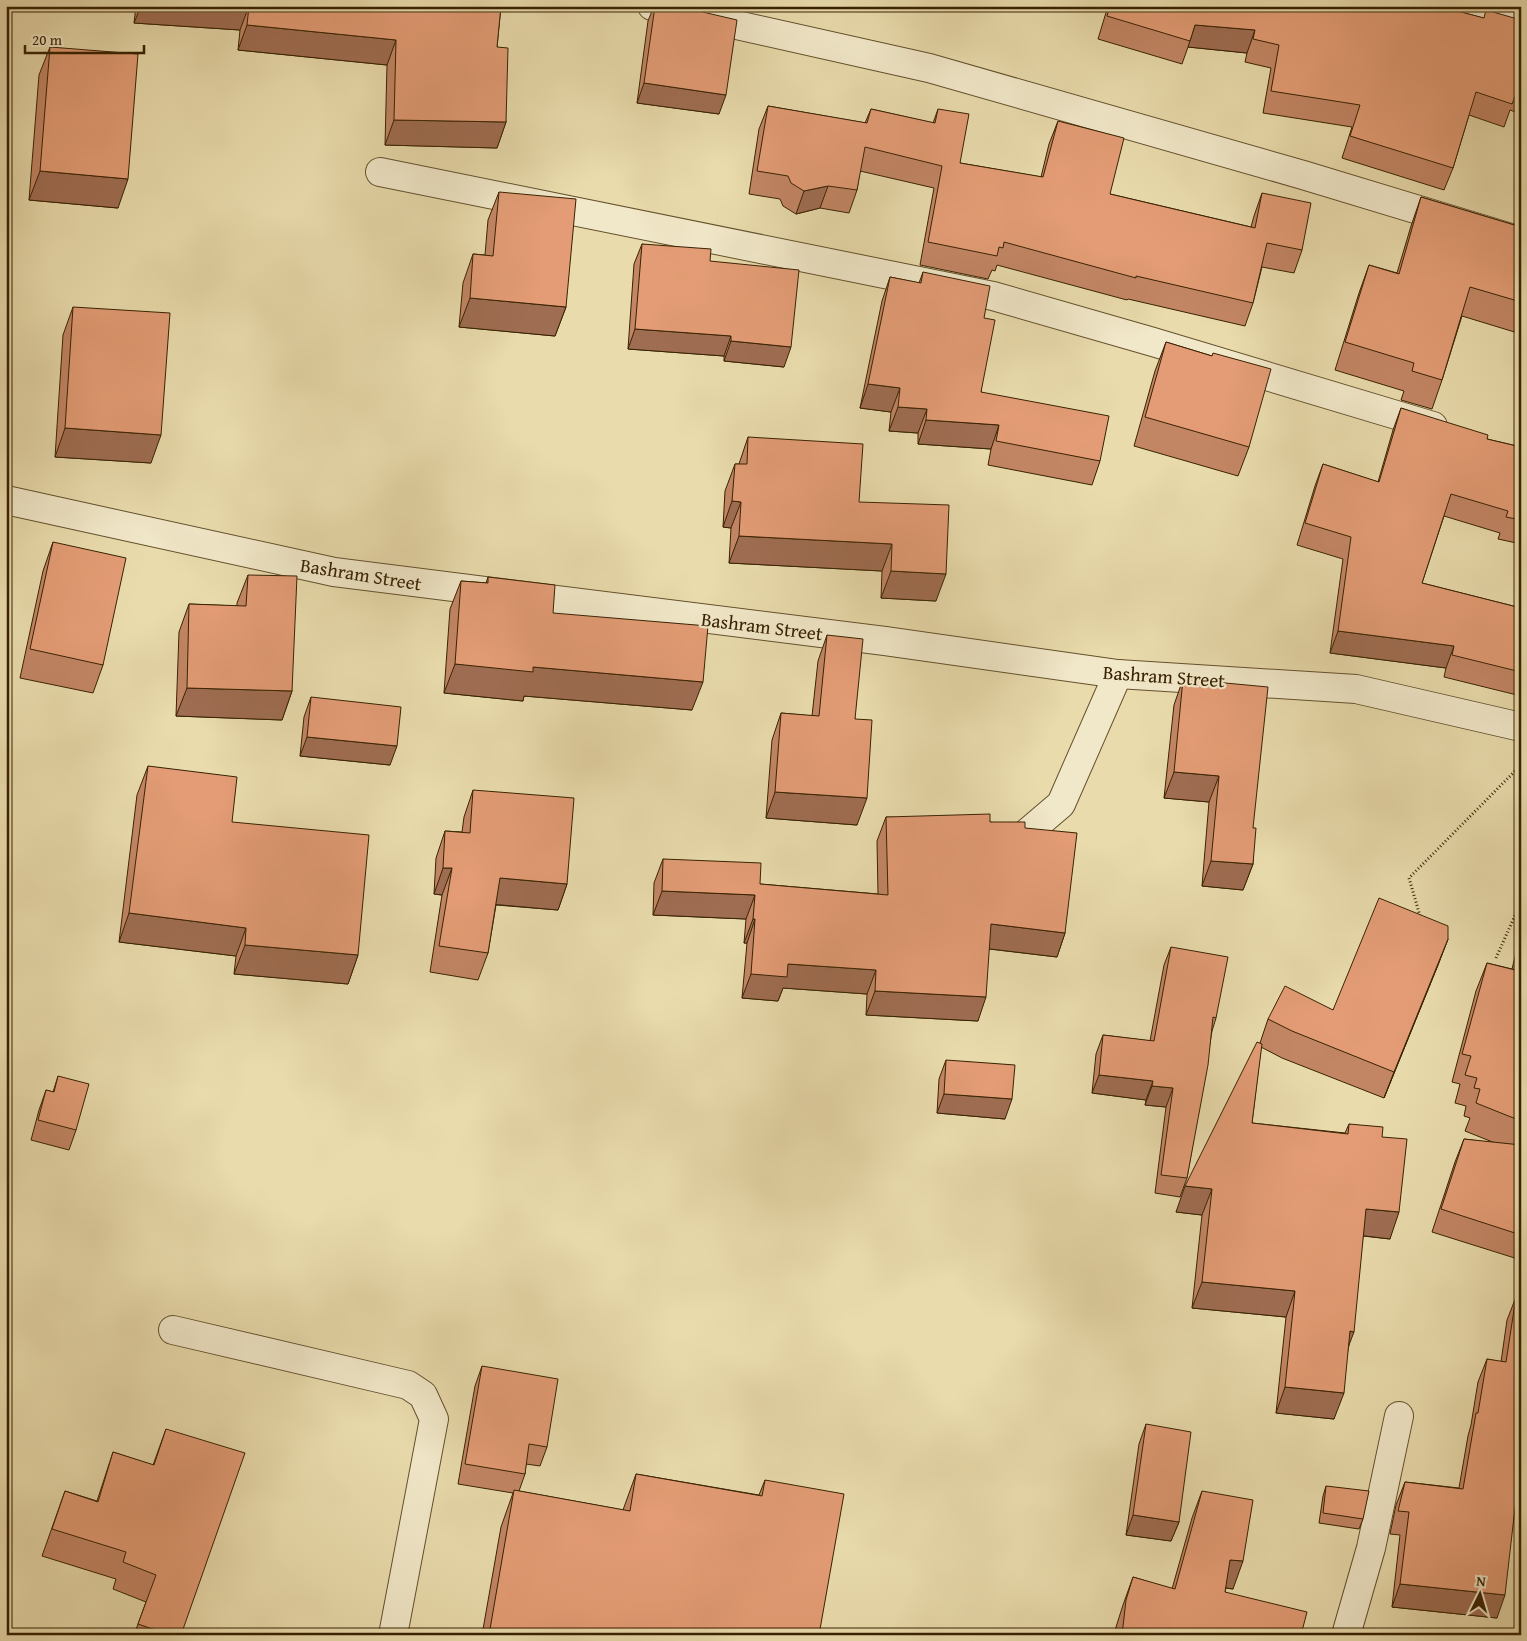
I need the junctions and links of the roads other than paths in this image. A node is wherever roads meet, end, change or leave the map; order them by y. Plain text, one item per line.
1 (652, 6) edge
2 (1472, 6) edge
3 (1521, 22) edge
4 (380, 172) dead end
5 (1521, 241) edge
6 (1454, 433) edge
7 (6, 500) edge
8 (1118, 674) junction
9 (1521, 728) edge
10 (1027, 833) edge
11 (173, 1330) dead end
12 (1399, 1416) dead end
13 (393, 1635) edge
14 (1346, 1635) edge

1 - 5 street
2 - 3 street
4 - 6 street
7 - 8 street, Bashram Street
8 - 9 street, Bashram Street
8 - 10 street
11 - 13 street
12 - 14 street

